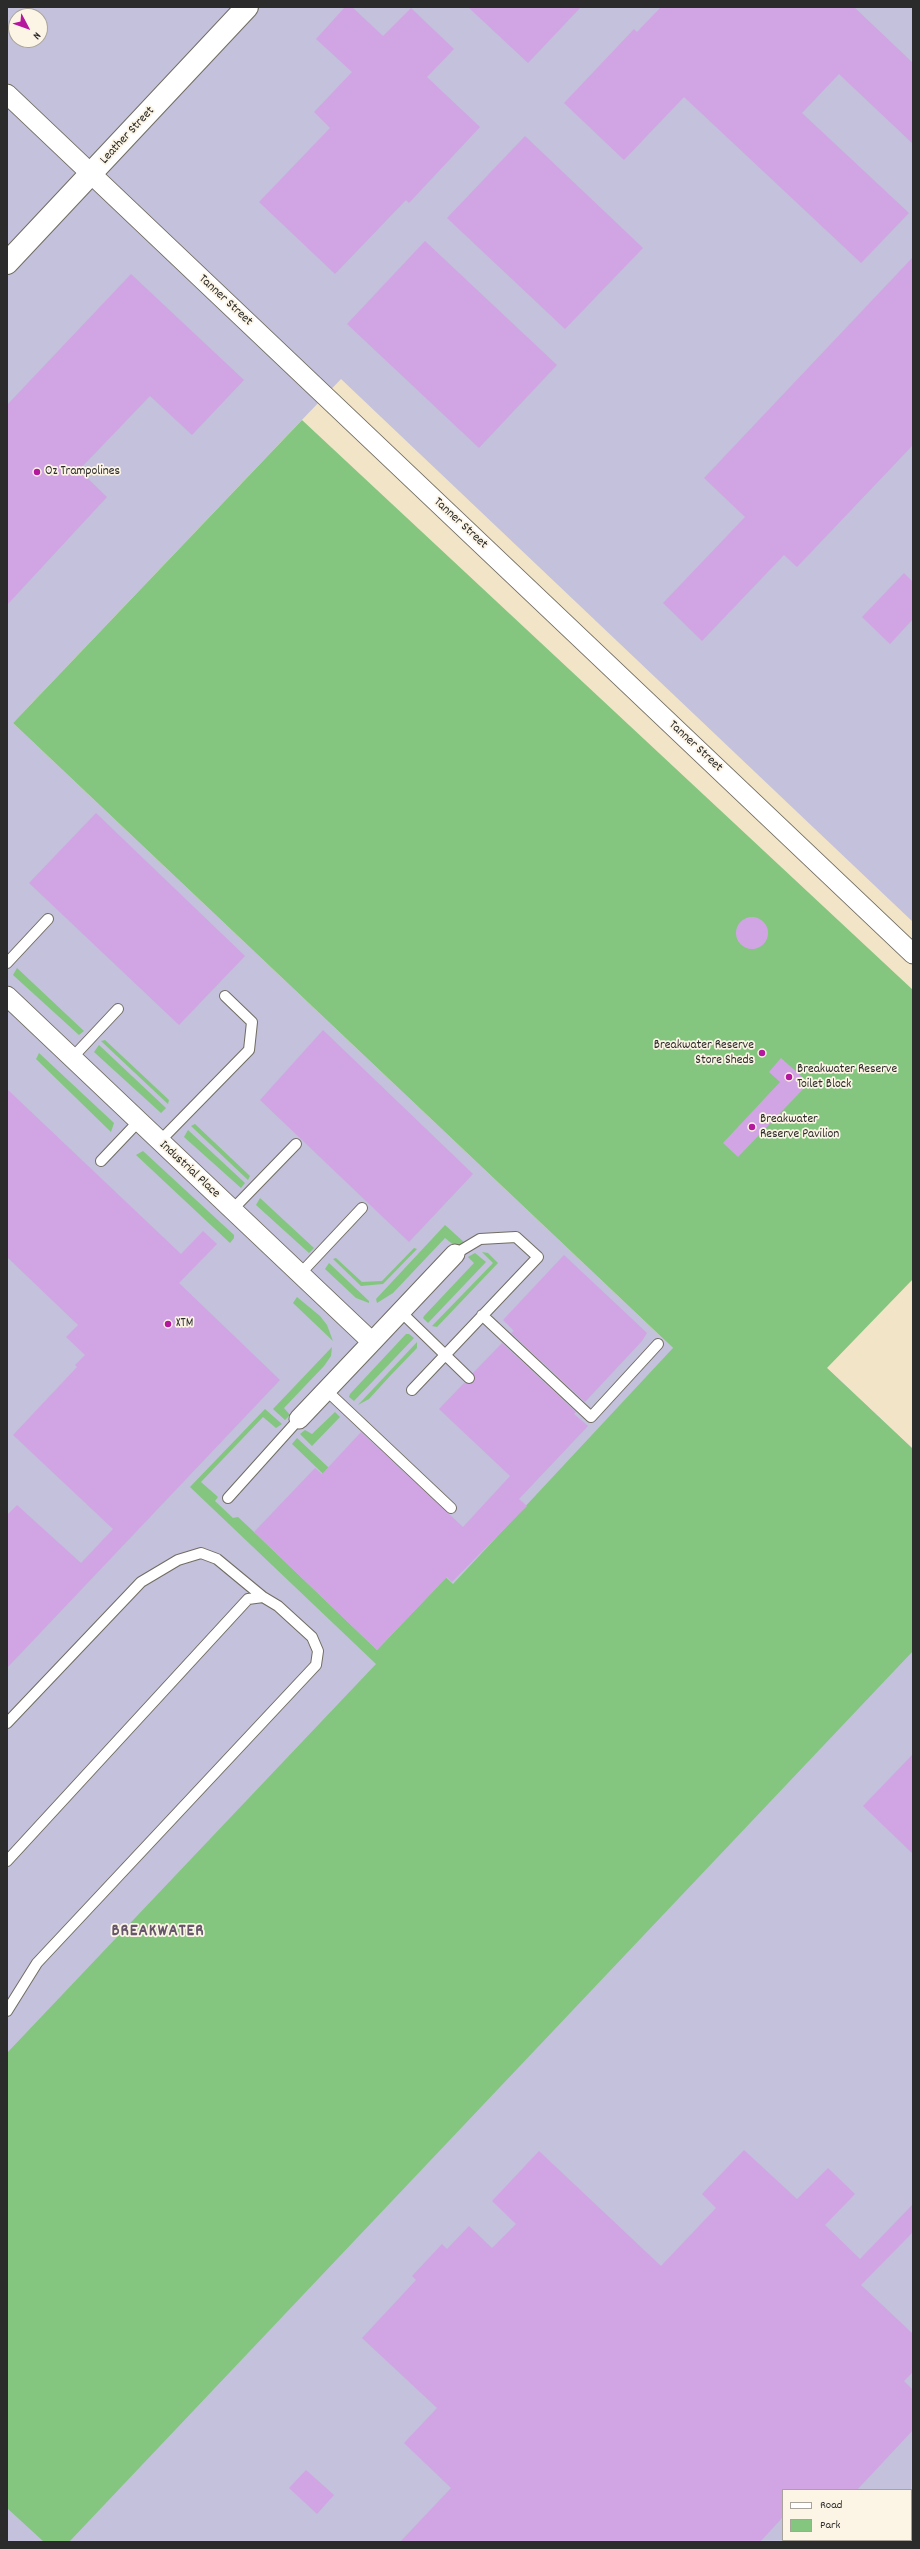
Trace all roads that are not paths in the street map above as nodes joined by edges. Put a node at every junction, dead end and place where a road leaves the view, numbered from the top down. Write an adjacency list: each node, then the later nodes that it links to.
1 (247, 7): 3 (street, Leather Street)
2 (7, 94): 3 (street, Tanner Street)
3 (92, 174): 4 (street, Leather Street); 6 (street, Tanner Street)
4 (7, 263)
5 (48, 919): 7 (lane)
6 (913, 954)
7 (7, 963)
8 (7, 996): 11 (street, Industrial Place)
9 (224, 996): 13 (lane)
10 (118, 1008): 11 (lane)
11 (72, 1058): 12 (street, Industrial Place)
12 (138, 1122): 13 (street, Industrial Place); 15 (lane)
13 (159, 1142): 17 (street, Industrial Place)
14 (296, 1144): 17 (lane)
15 (101, 1161)
16 (362, 1208): 19 (lane)
17 (232, 1210): 19 (street, Industrial Place)
18 (455, 1254): 20 (street); 21 (lane)
19 (300, 1274): 22 (street, Industrial Place)
20 (400, 1312): 22 (street); 24 (lane)
21 (482, 1315): 23 (lane); 24 (lane)
22 (372, 1342): 27 (street)
23 (658, 1344)
24 (444, 1354): 25 (lane); 26 (lane)
25 (469, 1378)
26 (412, 1390)
27 (327, 1391): 28 (street); 30 (lane)
28 (299, 1419): 29 (lane)
29 (228, 1498)
30 (451, 1508)
31 (263, 1597): 32 (lane); 33 (lane); 34 (lane)
32 (7, 1723)
33 (7, 1860)
34 (7, 2011)

